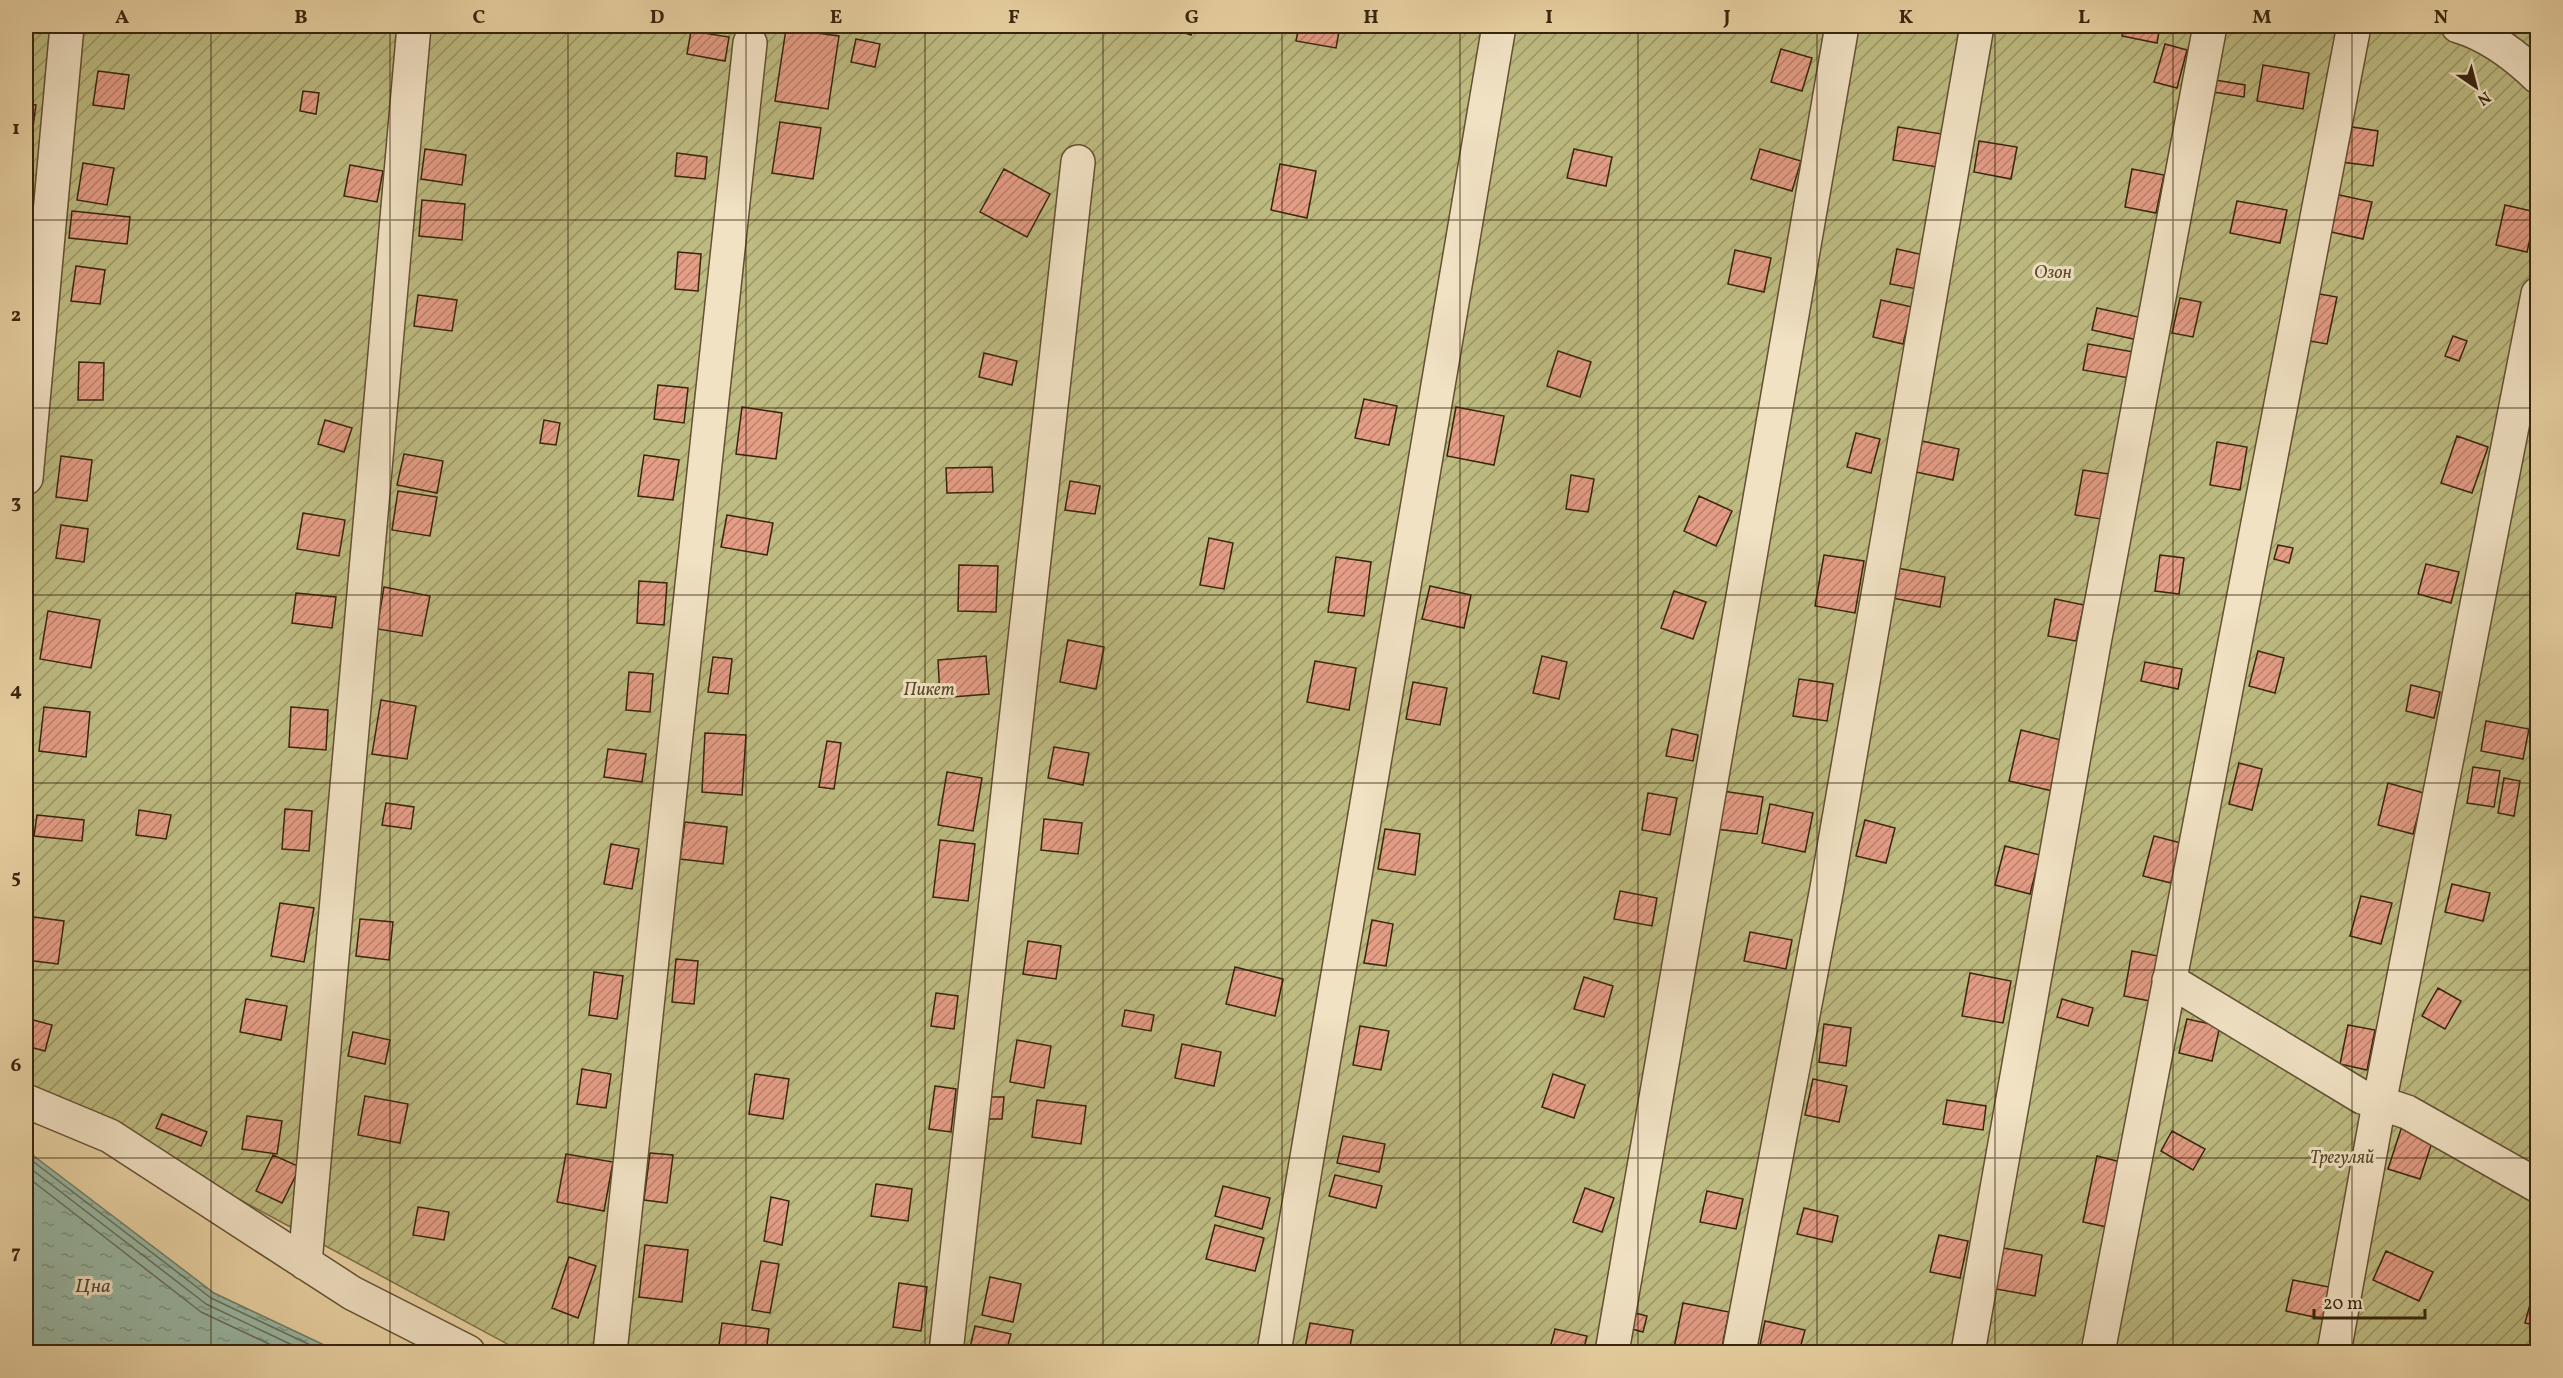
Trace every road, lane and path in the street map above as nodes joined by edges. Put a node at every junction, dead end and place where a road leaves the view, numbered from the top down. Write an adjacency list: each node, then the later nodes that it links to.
1 (67, 26): 13 (street)
2 (414, 26): 18 (street)
3 (1499, 26): 22 (street)
4 (1842, 26): 23 (street)
5 (1977, 26): 24 (street)
6 (2210, 26): 25 (street)
7 (2354, 26): 14 (street)
8 (2458, 26): 10 (street)
9 (750, 43): 20 (street)
10 (2538, 77)
11 (1078, 162): 21 (street)
12 (2538, 294): 16 (street)
13 (26, 478)
14 (2169, 980): 16 (street); 26 (street)
15 (26, 1101): 18 (street)
16 (2379, 1104): 17 (street); 27 (street)
17 (2538, 1186)
18 (305, 1263): 19 (street)
19 (468, 1353)
20 (610, 1353)
21 (946, 1353)
22 (1274, 1353)
23 (1612, 1353)
24 (1738, 1353)
25 (1968, 1353)
26 (2098, 1353)
27 (2334, 1353)

